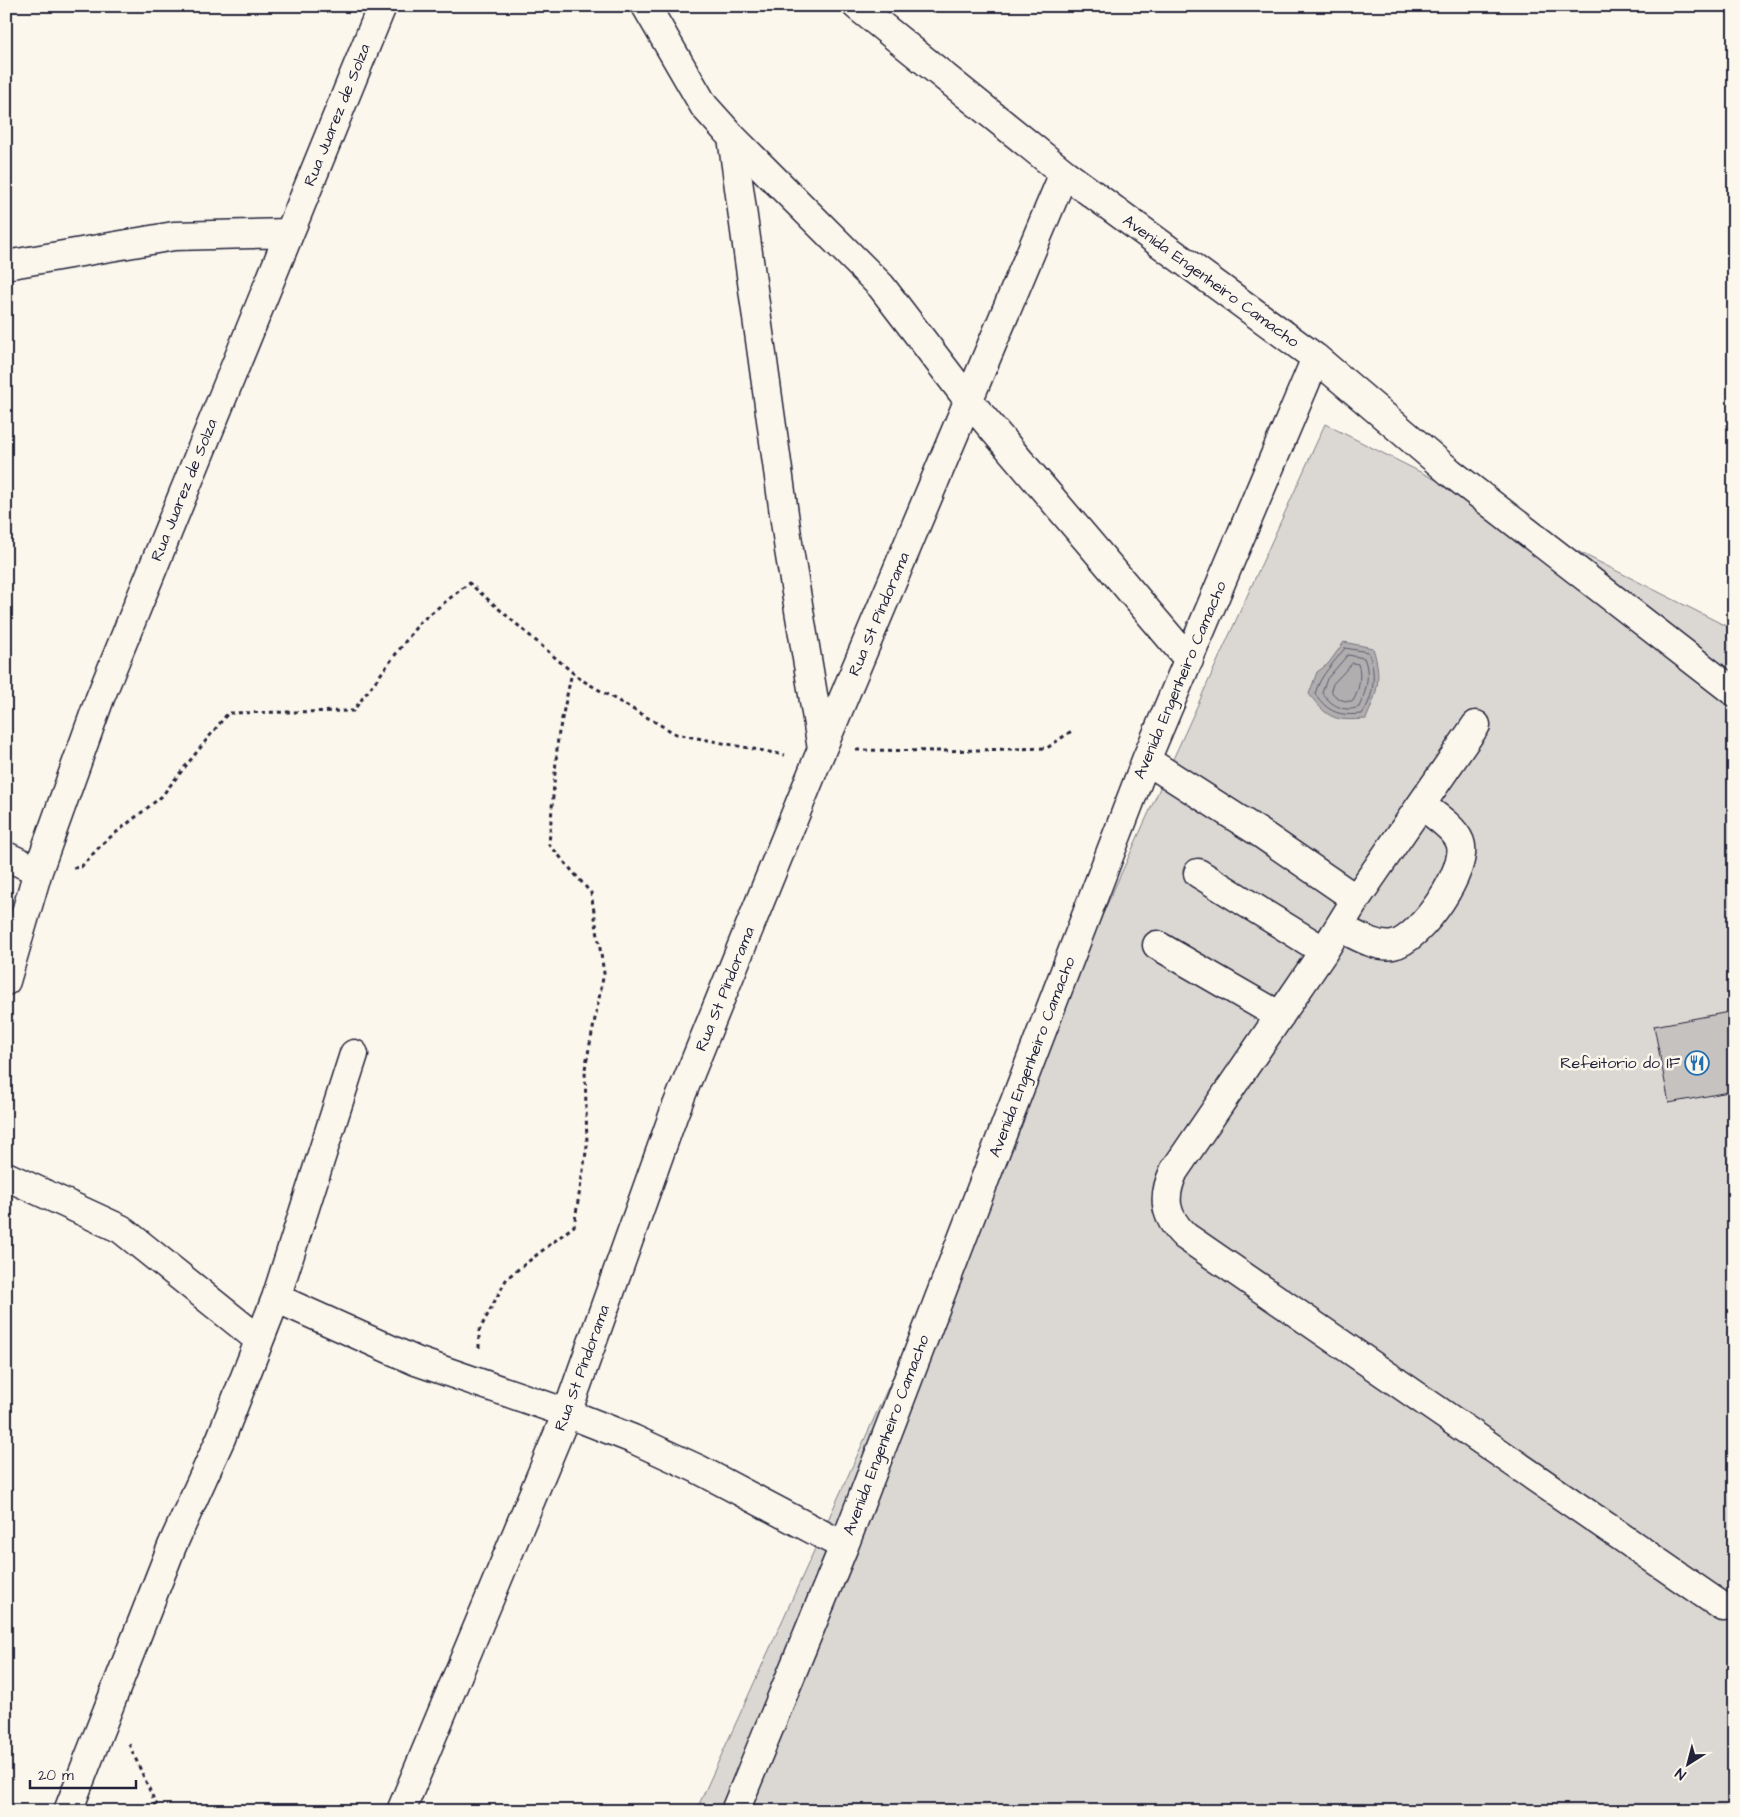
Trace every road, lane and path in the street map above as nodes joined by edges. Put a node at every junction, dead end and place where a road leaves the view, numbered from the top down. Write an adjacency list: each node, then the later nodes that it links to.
1 (382, 6): 6 (street, Rua Juarez de Solza)
2 (646, 6): 4 (street)
3 (857, 6): 5 (street, Avenida Engenheiro Camacho)
4 (732, 137): 9 (street); 15 (street)
5 (1064, 173): 8 (street, Avenida Engenheiro Camacho); 9 (street, Rua St Pindorama)
6 (289, 233): 7 (street); 19 (street, Rua Juarez de Solza)
7 (6, 265)
8 (1316, 358): 10 (street, Avenida Engenheiro Camacho); 12 (street)
9 (969, 401): 10 (street); 15 (street, Rua St Pindorama)
10 (1188, 660): 16 (street, Avenida Engenheiro Camacho)
11 (572, 672): 15 (path); 19 (path); 31 (path)
12 (1734, 692)
13 (1476, 725): 17 (street)
14 (1073, 730): 15 (path)
15 (820, 755): 32 (street, Rua St Pindorama)
16 (1146, 760): 21 (street); 33 (street, Avenida Engenheiro Camacho)
17 (1422, 805): 21 (street); 22 (street)
18 (6, 856): 19 (street)
19 (38, 871): 25 (street, Rua Juarez de Solza)
20 (1198, 872): 24 (street)
21 (1356, 899): 22 (street)
22 (1339, 927): 24 (street)
23 (1156, 945): 26 (street)
24 (1324, 951): 26 (street)
25 (6, 981)
26 (1280, 1016): 34 (street)
27 (354, 1054): 29 (street)
28 (6, 1176): 30 (street)
29 (276, 1298): 30 (street); 31 (street, Avenida Engenheiro Camacho)
30 (258, 1339): 35 (street)
31 (478, 1382): 32 (street, Avenida Engenheiro Camacho)
32 (567, 1413): 33 (street, Avenida Engenheiro Camacho); 38 (street, Rua St Pindorama)
33 (844, 1546): 39 (street, Avenida Engenheiro Camacho)
34 (1723, 1608)
35 (111, 1702): 36 (street); 37 (path)
36 (68, 1811)
37 (158, 1811)
38 (401, 1811)
39 (735, 1811)

